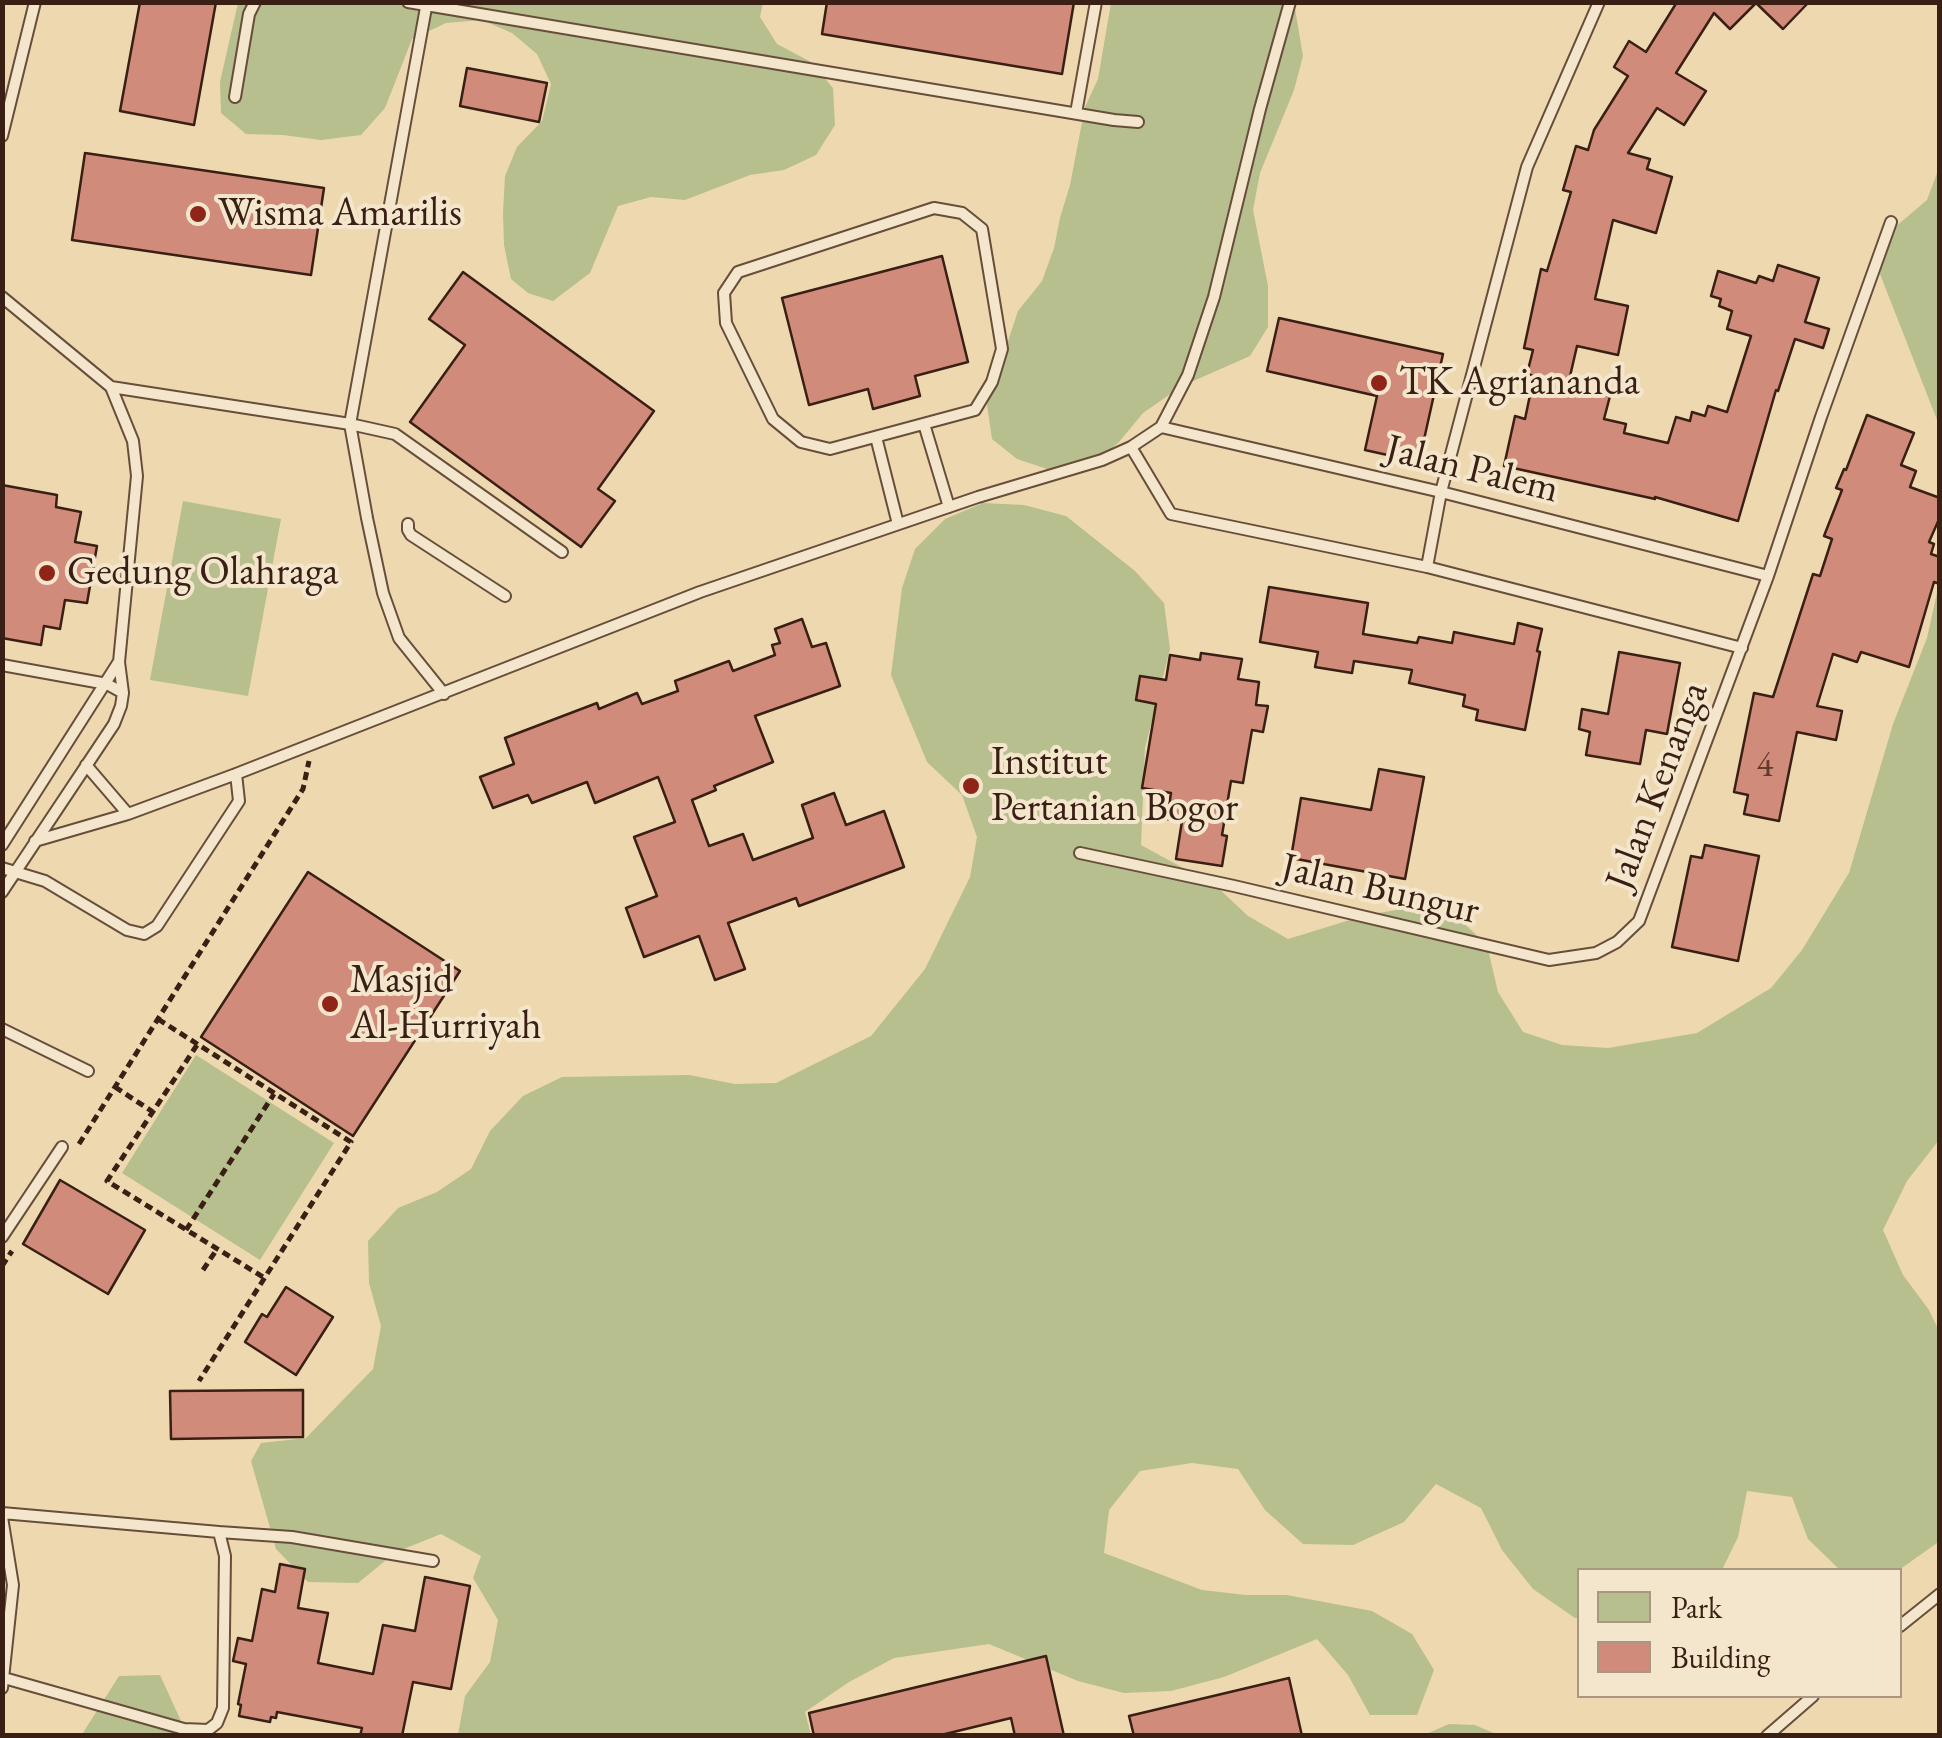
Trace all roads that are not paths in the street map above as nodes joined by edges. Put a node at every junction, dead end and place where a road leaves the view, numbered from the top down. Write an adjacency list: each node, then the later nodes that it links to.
1 (35, 2): 11 (lane)
2 (255, 2): 8 (lane)
3 (408, 2): 7 (lane)
4 (1096, 2): 9 (lane)
5 (1290, 2): 17 (lane)
6 (1600, 2): 20 (lane)
7 (426, 4): 9 (lane); 15 (lane)
8 (236, 96)
9 (1076, 113): 10 (lane)
10 (1138, 122)
11 (2, 136)
12 (1892, 222): 26 (lane, Jalan Kenanga)
13 (2, 297): 14 (lane)
14 (111, 387): 15 (lane); 29 (lane)
15 (350, 424): 24 (lane); 33 (lane)
16 (924, 424): 18 (lane); 18 (lane); 21 (lane)
17 (1161, 427): 19 (lane); 20 (lane, Jalan Palem)
18 (876, 437): 23 (lane)
19 (1131, 447): 21 (lane); 25 (lane)
20 (1441, 492): 25 (lane); 26 (lane, Jalan Palem)
21 (949, 507): 23 (lane)
22 (408, 524): 27 (lane)
23 (898, 524): 33 (lane)
24 (562, 552)
25 (1427, 567): 28 (lane)
26 (1768, 576): 28 (lane, Jalan Kenanga)
27 (505, 596)
28 (1742, 648): 43 (lane, Jalan Kenanga)
29 (118, 662): 31 (lane); 32 (lane)
30 (2, 665): 31 (lane)
31 (107, 684): 32 (lane); 38 (lane)
32 (123, 693): 34 (lane)
33 (444, 694): 35 (lane)
34 (86, 765): 36 (lane); 37 (lane)
35 (236, 774): 36 (lane); 41 (lane)
36 (128, 814): 37 (lane)
37 (36, 841): 41 (lane)
38 (2, 844)
39 (1080, 853): 43 (lane, Jalan Bungur)
40 (2, 868): 41 (lane)
41 (16, 872): 42 (lane)
42 (2, 892)
43 (1549, 960)
44 (2, 1029): 45 (lane)
45 (88, 1071)
46 (62, 1147): 47 (lane)
47 (2, 1237)
48 (2, 1515): 49 (lane); 53 (lane)
49 (219, 1532): 50 (lane); 53 (lane)
50 (433, 1562)
51 (1940, 1594): 52 (lane)
52 (1902, 1624)
53 (4, 1678): 54 (lane)
54 (2, 1688)
55 (1811, 1698): 56 (lane)
56 (1767, 1736)

